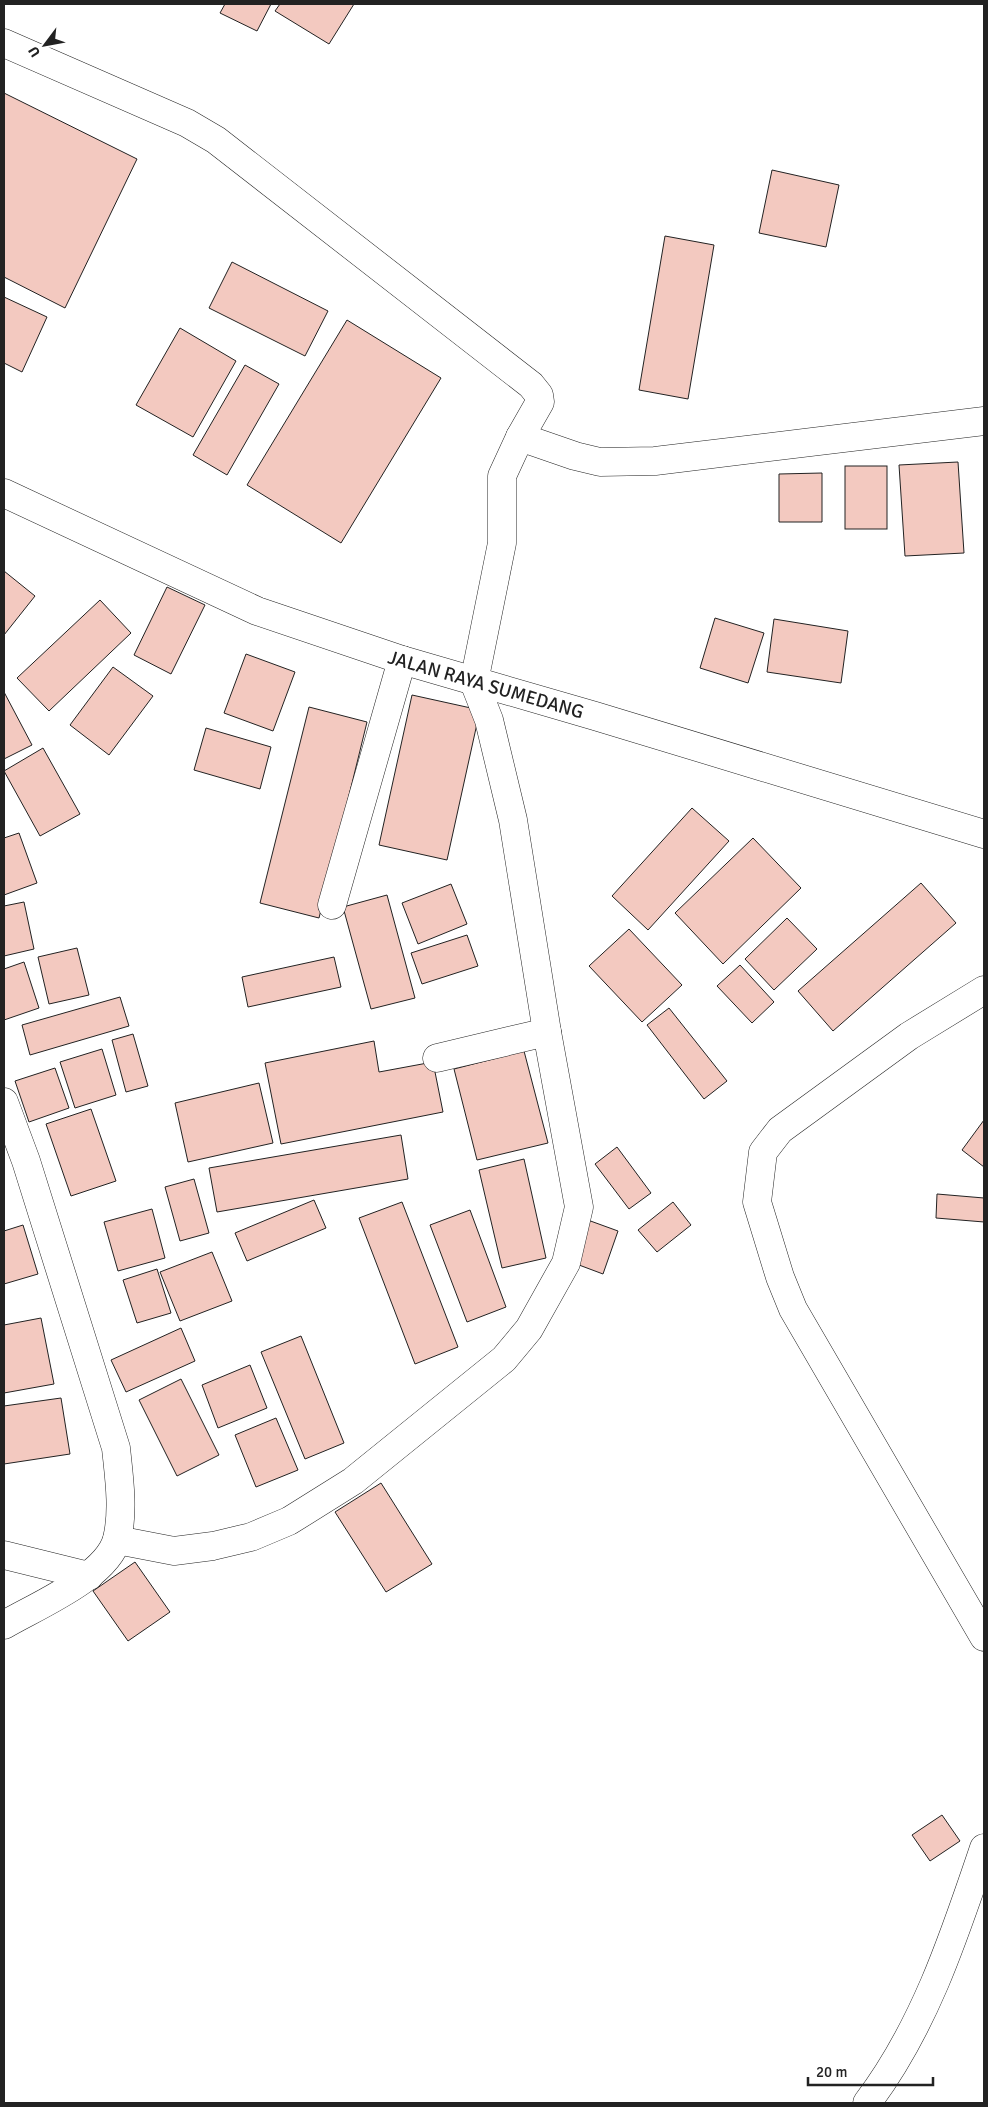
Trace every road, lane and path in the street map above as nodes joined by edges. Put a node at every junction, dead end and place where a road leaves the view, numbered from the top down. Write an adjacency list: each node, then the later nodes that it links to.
1 (4, 43): 3 (main road)
2 (984, 421): 3 (main road)
3 (520, 436): 6 (main road)
4 (4, 493): 5 (main road, JALAN RAYA SUMEDANG)
5 (402, 660): 6 (main road, JALAN RAYA SUMEDANG); 8 (main road)
6 (474, 682): 7 (main road, JALAN RAYA SUMEDANG); 10 (main road)
7 (984, 834)
8 (332, 905)
9 (984, 990): 17 (main road)
10 (547, 1032): 11 (main road); 13 (main road)
11 (437, 1058)
12 (4, 1102): 13 (main road)
13 (117, 1540): 15 (main road)
14 (4, 1556): 15 (main road)
15 (89, 1576): 16 (main road)
16 (4, 1625)
17 (984, 1637)
18 (984, 1848): 19 (main road)
19 (866, 2103)

